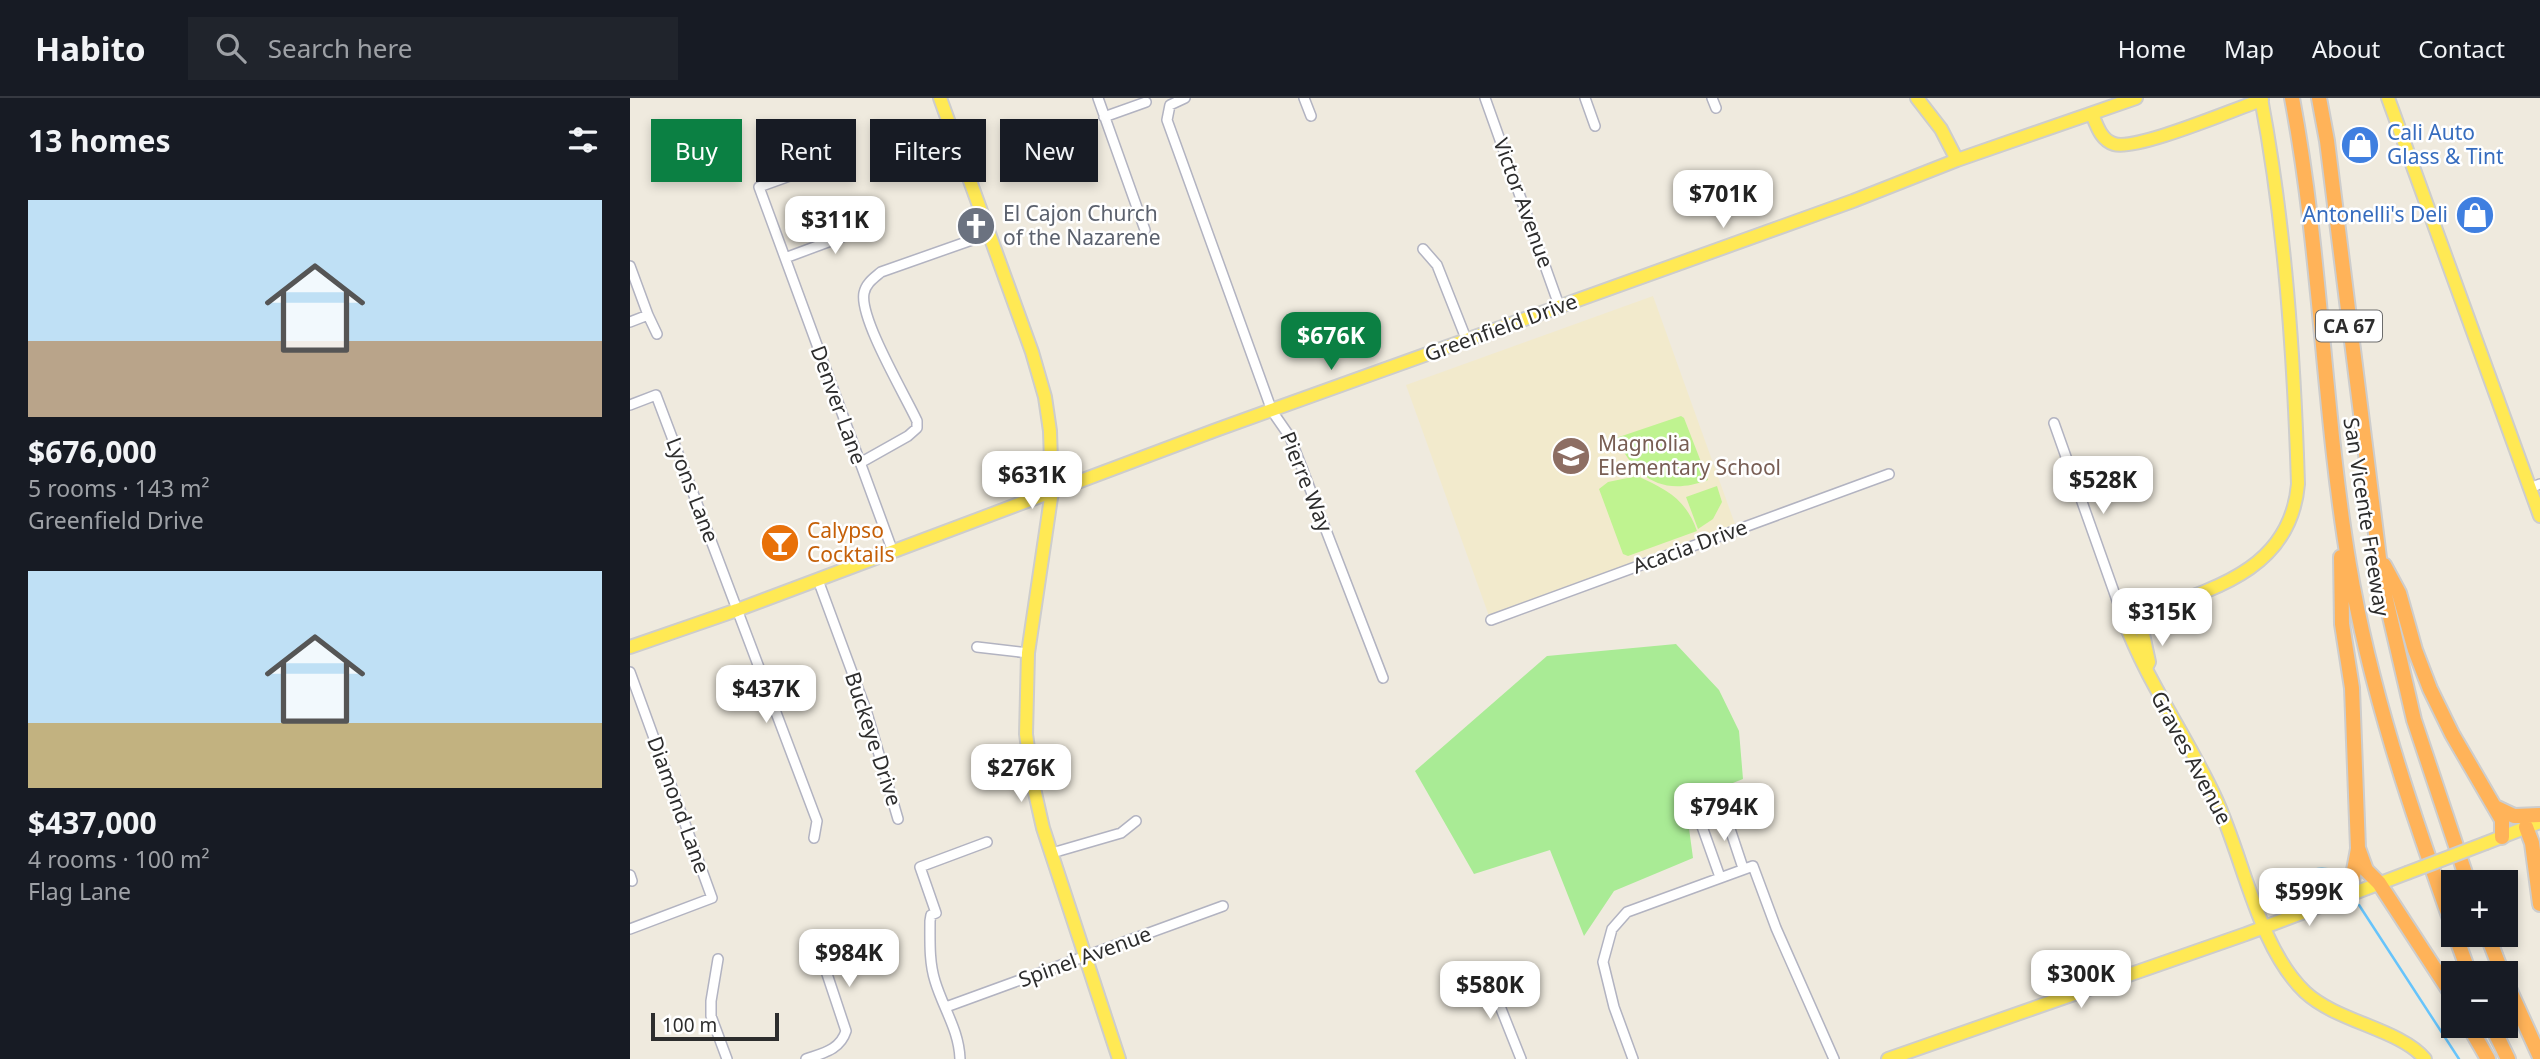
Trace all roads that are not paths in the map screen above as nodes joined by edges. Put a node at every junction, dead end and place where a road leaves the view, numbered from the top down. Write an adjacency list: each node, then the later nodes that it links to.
1 (940, 98): 24 (main road)
2 (1098, 98): 18 (street)
3 (1185, 98): 34 (street, Pierre Way)
4 (1304, 98): 17 (street)
5 (1485, 98): 28 (street, Victor Avenue)
6 (1585, 98): 19 (street)
7 (1712, 98): 15 (street)
8 (1917, 98): 20 (main road)
9 (2136, 98): 16 (main road, Greenfield Drive)
10 (2292, 98): 40 (highway, San Vicente Freeway / CA 67)
11 (2319, 98): 43 (highway, San Vicente Freeway / CA 67)
12 (2388, 98): 38 (main road)
13 (2262, 99): 16 (main road); 46 (main road)
14 (1146, 102): 18 (street)
15 (1716, 108)
16 (2092, 114): 20 (main road, Greenfield Drive)
17 (1311, 116)
18 (1104, 117): 23 (street)
19 (1595, 126)
20 (1957, 160): 28 (main road, Greenfield Drive)
21 (773, 182): 26 (street, Denver Lane)
22 (874, 225): 26 (street)
23 (1145, 230)
24 (989, 234): 36 (street); 39 (main road)
25 (1423, 250): 32 (street)
26 (785, 258): 36 (street, Denver Lane)
27 (630, 265): 29 (street)
28 (1560, 308): 32 (main road, Greenfield Drive)
29 (648, 315): 30 (street); 31 (street)
30 (630, 322)
31 (657, 334)
32 (1467, 341): 34 (main road, Greenfield Drive)
33 (630, 405): 45 (street, Lyons Lane)
34 (1272, 411): 39 (main road, Greenfield Drive); 54 (street, Pierre Way)
35 (2054, 423): 48 (street)
36 (860, 464): 42 (street, Denver Lane)
37 (1889, 474): 47 (street, Acacia Drive)
38 (2535, 486): 41 (main road)
39 (1052, 491): 42 (main road, Greenfield Drive); 51 (main road)
40 (2341, 507): 66 (highway); 73 (highway, San Vicente Freeway / CA 67)
41 (2540, 516)
42 (893, 552): 44 (main road, Greenfield Drive)
43 (2378, 553): 56 (highway); 70 (highway, San Vicente Freeway / CA 67)
44 (818, 580): 45 (main road, Greenfield Drive); 59 (street, Buckeye Drive)
45 (737, 610): 49 (main road, Greenfield Drive); 63 (street)
46 (2150, 611): 48 (main road); 52 (main road)
47 (1491, 620)
48 (2124, 620): 52 (main road, Graves Avenue)
49 (630, 647)
50 (977, 647): 51 (street)
51 (1028, 653): 67 (main road)
52 (2145, 670): 77 (main road, Graves Avenue)
53 (630, 672): 78 (street, Diamond Lane)
54 (1383, 678)
55 (1720, 799): 68 (street)
56 (2494, 806): 57 (highway); 62 (highway)
57 (2540, 815)
58 (1699, 818): 71 (street)
59 (898, 819)
60 (1136, 821): 67 (street)
61 (2533, 824): 62 (main road); 69 (highway)
62 (2502, 836): 72 (main road, bridge)
63 (814, 838)
64 (2540, 839): 69 (highway)
65 (987, 842): 84 (street)
66 (2358, 848): 72 (highway); 74 (highway)
67 (1052, 853): 80 (main road)
68 (1743, 868): 71 (street); 95 (street)
69 (2536, 868): 75 (highway)
70 (2464, 870)
71 (1720, 877): 94 (street)
72 (2379, 883): 74 (main road); 83 (highway)
73 (2441, 895)
74 (2342, 898): 77 (main road)
75 (2540, 904)
76 (1223, 906): 80 (street, Spinel Avenue)
77 (2264, 927): 96 (main road); 97 (main road, Graves Avenue)
78 (630, 929)
79 (812, 948): 90 (street)
80 (1084, 957): 84 (street, Spinel Avenue); 92 (main road)
81 (718, 960): 89 (street)
82 (1486, 971): 93 (street)
83 (2441, 978)
84 (946, 1007): 91 (street)
85 (2518, 1008): 88 (highway)
86 (2476, 1038): 98 (highway)
87 (2498, 1038): 99 (highway)
88 (2540, 1057)
89 (727, 1059)
90 (806, 1059)
91 (960, 1059)
92 (1119, 1059)
93 (1521, 1059)
94 (1633, 1059)
95 (1834, 1059)
96 (1888, 1059)
97 (2425, 1059)
98 (2488, 1059)
99 (2508, 1059)

